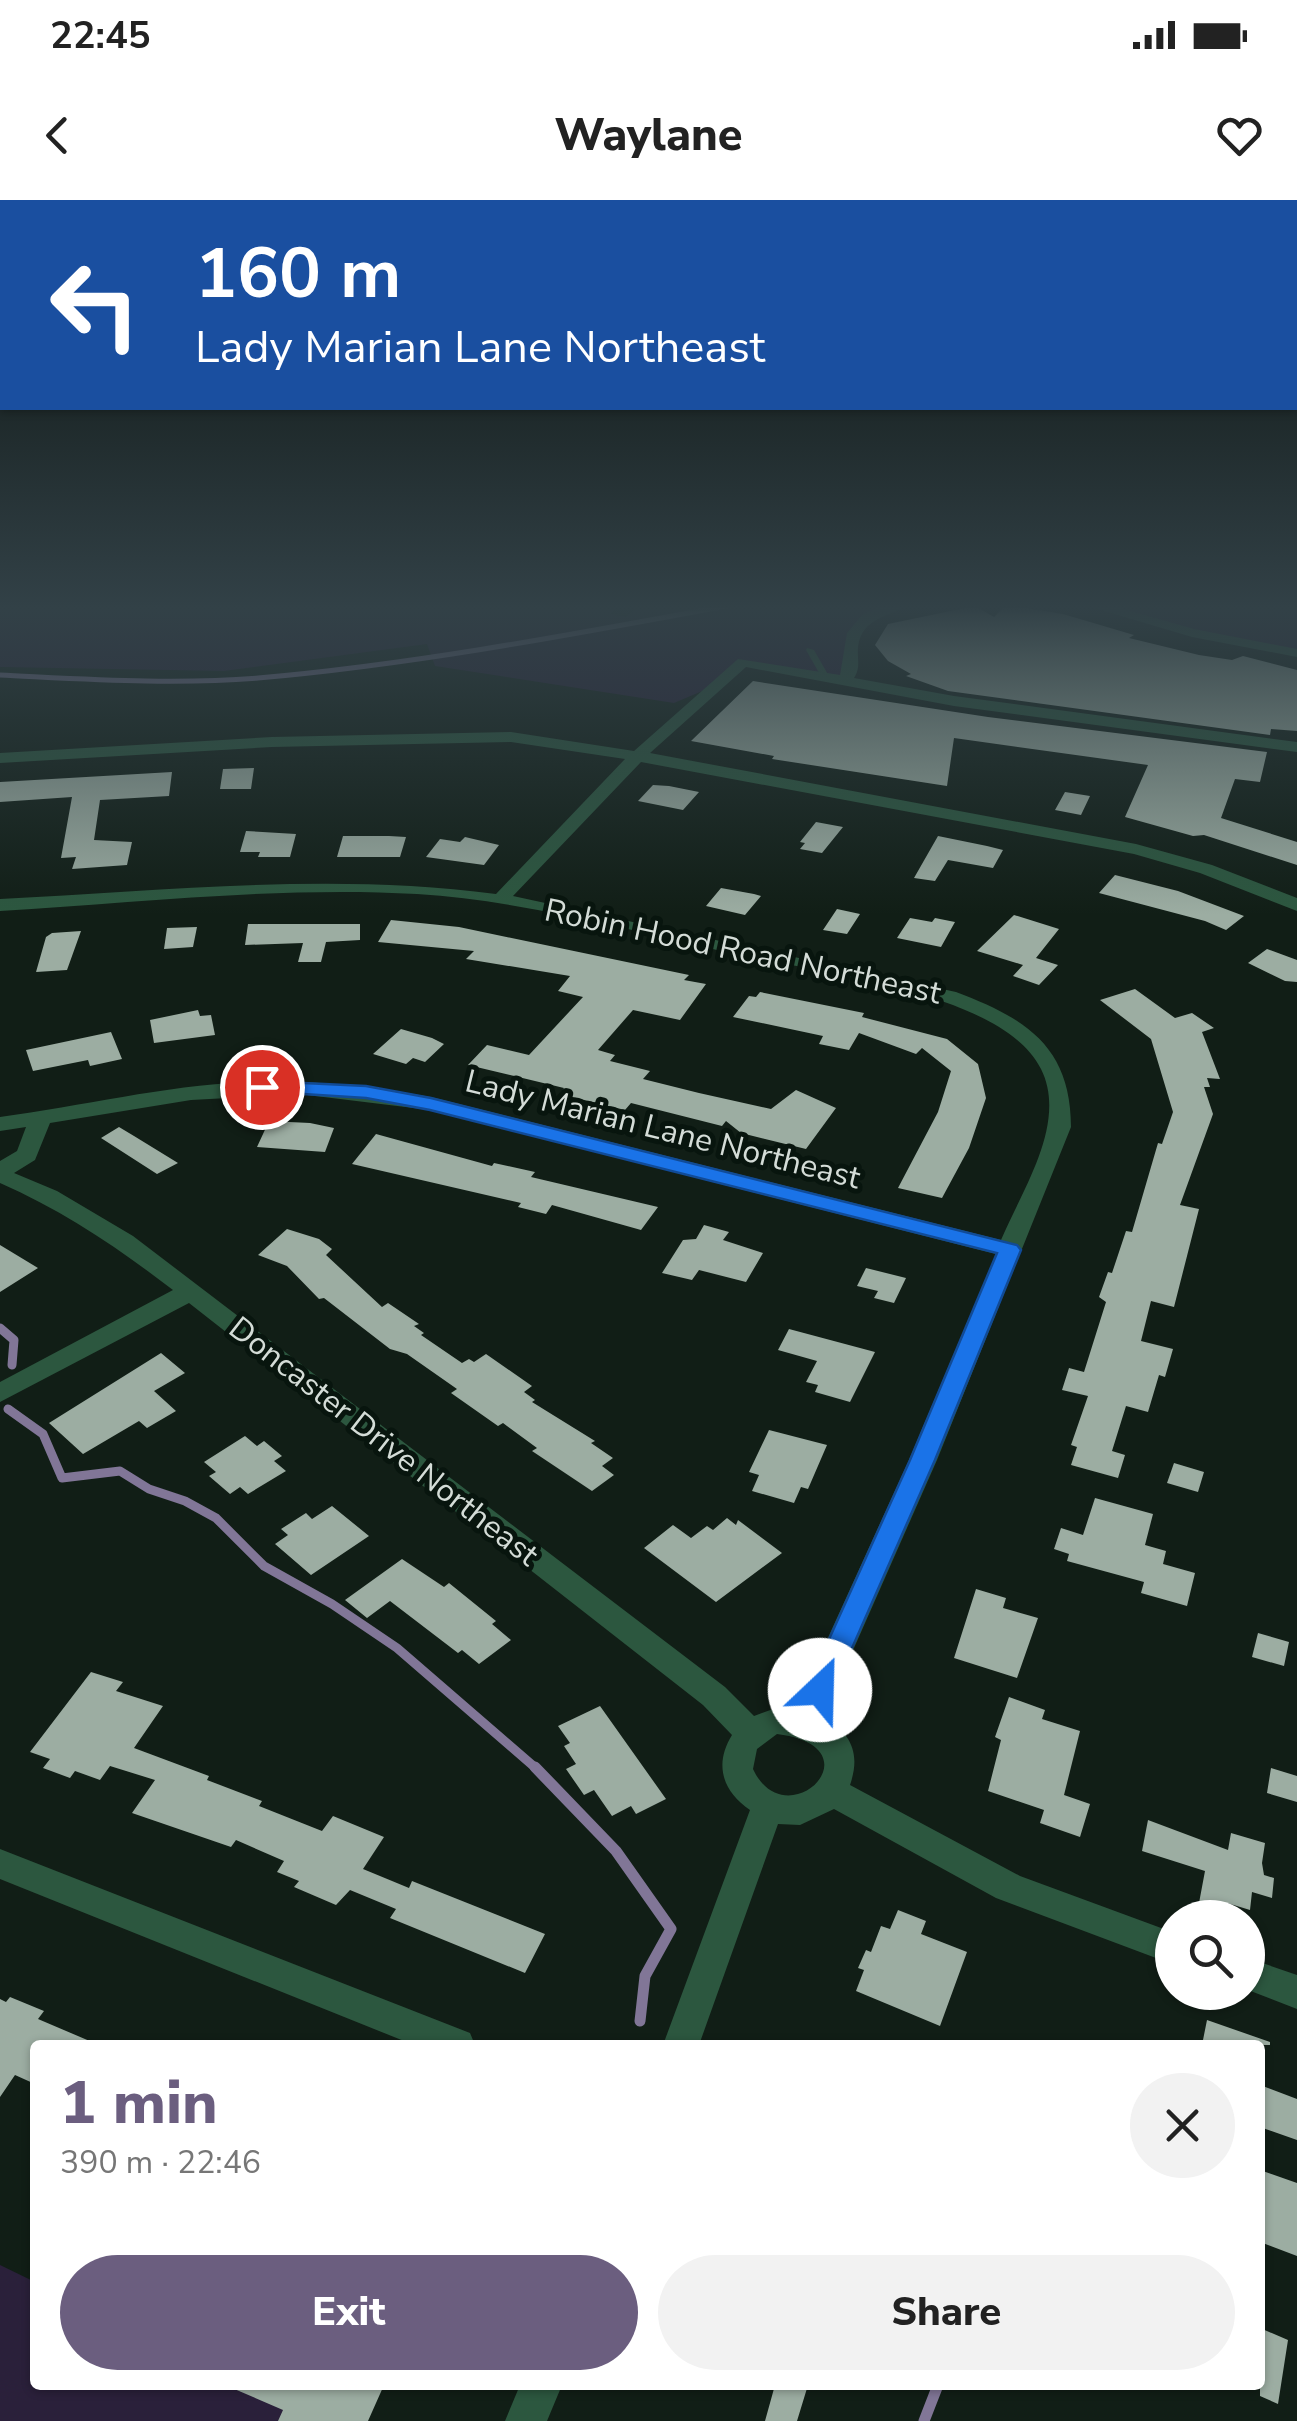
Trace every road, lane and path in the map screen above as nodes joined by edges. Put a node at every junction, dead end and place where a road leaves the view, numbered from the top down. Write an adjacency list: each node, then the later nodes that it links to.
1 (692, 708): 5 (street)
2 (1023, 708): 3 (street)
3 (1297, 747)
4 (0, 756): 5 (street)
5 (638, 756): 6 (street); 8 (street)
6 (502, 898): 7 (street, Robin Hood Road Northeast); 12 (street, Robin Hood Road Northeast)
7 (0, 905)
8 (1297, 906)
9 (40, 1119): 10 (street, Lady Marian Lane Northeast); 11 (street); 12 (street, Lady Marian Lane Northeast)
10 (0, 1124)
11 (0, 1173): 13 (street, Doncaster Drive Northeast)
12 (1010, 1250): 15 (street, Robin Hood Road Northeast)
13 (190, 1291): 14 (street); 16 (street, Doncaster Drive Northeast)
14 (0, 1392)
15 (805, 1723): 16 (street); 17 (street)
16 (750, 1733): 18 (street)
17 (833, 1792): 18 (street); 20 (street)
18 (768, 1805): 24 (street)
19 (0, 1864): 23 (street)
20 (1155, 1942)
21 (1265, 1980): 22 (street)
22 (1297, 1992)
23 (444, 2040)
24 (683, 2040)
25 (539, 2390): 26 (street)
26 (526, 2421)

